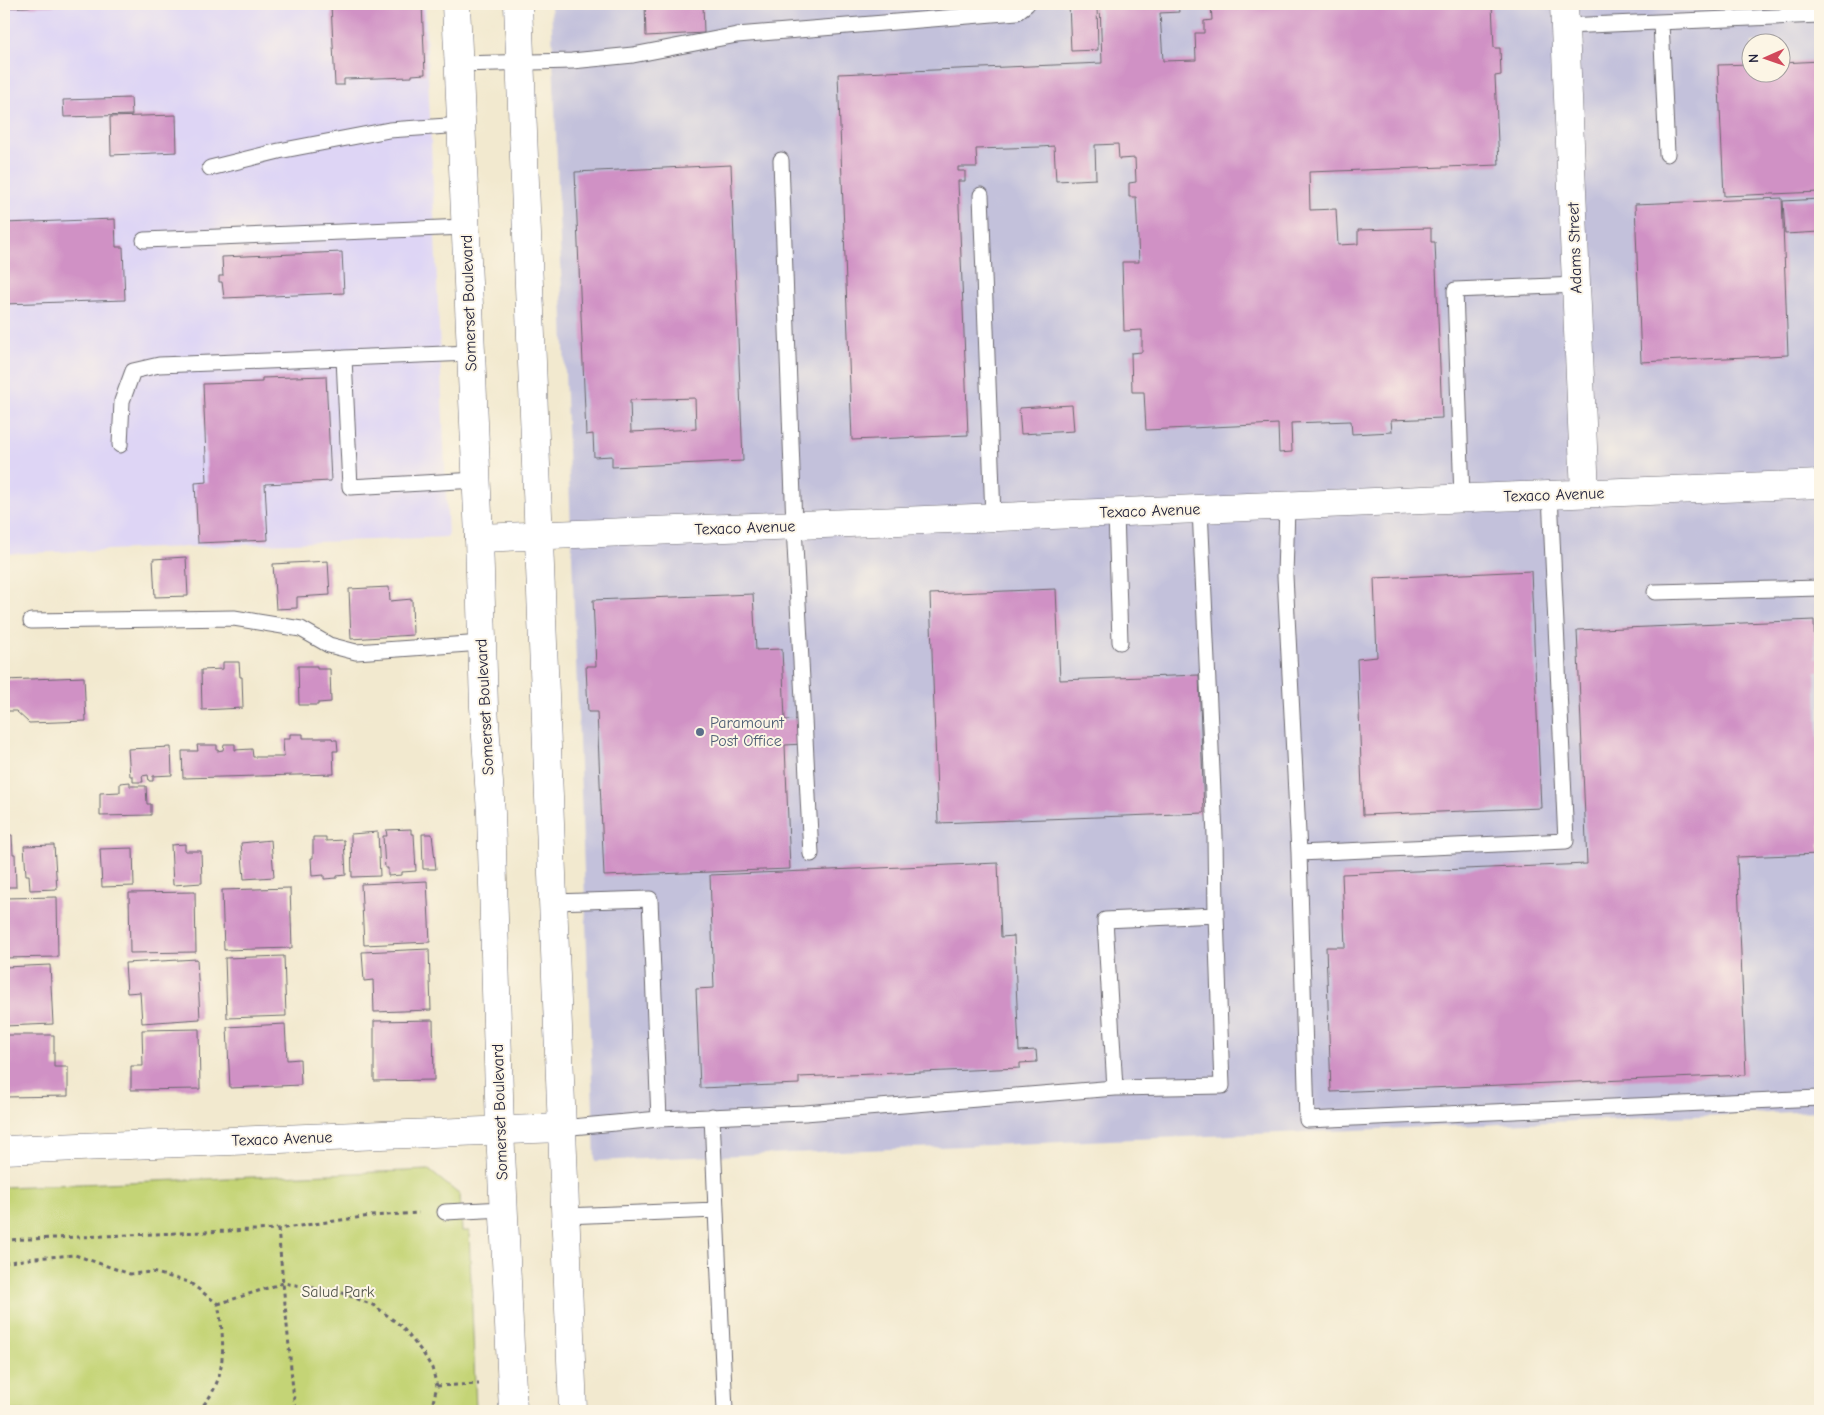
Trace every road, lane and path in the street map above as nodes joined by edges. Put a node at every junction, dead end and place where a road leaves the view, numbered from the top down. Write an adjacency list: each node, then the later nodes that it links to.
1 (456, 4): 8 (main road, Somerset Boulevard)
2 (518, 4): 7 (main road)
3 (1027, 4): 7 (lane)
4 (1565, 15): 6 (lane); 16 (main road, Adams Street)
5 (1820, 15): 6 (lane)
6 (1661, 22): 10 (lane)
7 (521, 62): 8 (lane); 30 (main road)
8 (459, 64): 9 (main road, Somerset Boulevard)
9 (462, 124): 12 (lane); 14 (main road, Somerset Boulevard)
10 (1667, 154)
11 (781, 160): 29 (lane)
12 (210, 168)
13 (981, 195): 28 (lane)
14 (466, 227): 15 (lane); 17 (main road, Somerset Boulevard)
15 (144, 240)
16 (1576, 285): 22 (main road, Adams Street); 24 (lane)
17 (471, 353): 18 (lane); 20 (main road, Somerset Boulevard)
18 (344, 358): 19 (lane); 20 (lane)
19 (120, 444)
20 (477, 480): 31 (main road, Somerset Boulevard)
21 (1820, 484): 22 (main road, Texaco Avenue)
22 (1585, 493): 23 (main road, Texaco Avenue)
23 (1550, 495): 24 (main road, Texaco Avenue); 37 (lane)
24 (1462, 498): 25 (main road, Texaco Avenue)
25 (1286, 506): 26 (main road, Texaco Avenue); 37 (lane)
26 (1200, 509): 27 (main road, Texaco Avenue); 40 (lane)
27 (1116, 512): 28 (main road, Texaco Avenue); 35 (lane)
28 (993, 517): 29 (main road, Texaco Avenue)
29 (794, 526): 30 (main road, Texaco Avenue); 38 (lane)
30 (540, 536): 31 (main road, Texaco Avenue); 39 (main road)
31 (479, 538): 36 (main road, Somerset Boulevard)
32 (1820, 588): 33 (lane)
33 (1655, 592)
34 (31, 622): 36 (lane)
35 (1120, 642)
36 (482, 643): 46 (main road, Somerset Boulevard)
37 (1299, 853): 42 (lane)
38 (811, 854)
39 (553, 902): 44 (lane); 45 (main road)
40 (1216, 915): 41 (lane); 41 (lane)
41 (1115, 1088): 43 (lane)
42 (1820, 1098)
43 (712, 1116): 44 (lane); 49 (lane)
44 (658, 1119): 45 (lane)
45 (561, 1128): 46 (main road, Texaco Avenue); 51 (main road)
46 (500, 1130): 47 (main road, Texaco Avenue); 48 (main road, Somerset Boulevard)
47 (4, 1150)
48 (504, 1209): 50 (lane); 62 (main road, Somerset Boulevard)
49 (716, 1210): 51 (lane); 64 (lane)
50 (445, 1212): 52 (path)
51 (565, 1216): 63 (main road)
52 (278, 1229): 53 (path); 55 (path)
53 (4, 1240)
54 (4, 1263): 56 (path)
55 (283, 1283): 56 (path); 58 (path); 60 (path)
56 (218, 1304): 59 (path)
57 (452, 1385): 58 (path)
58 (437, 1386): 61 (path)
59 (197, 1411)
60 (295, 1411)
61 (426, 1411)
62 (513, 1411)
63 (573, 1411)
64 (725, 1411)

